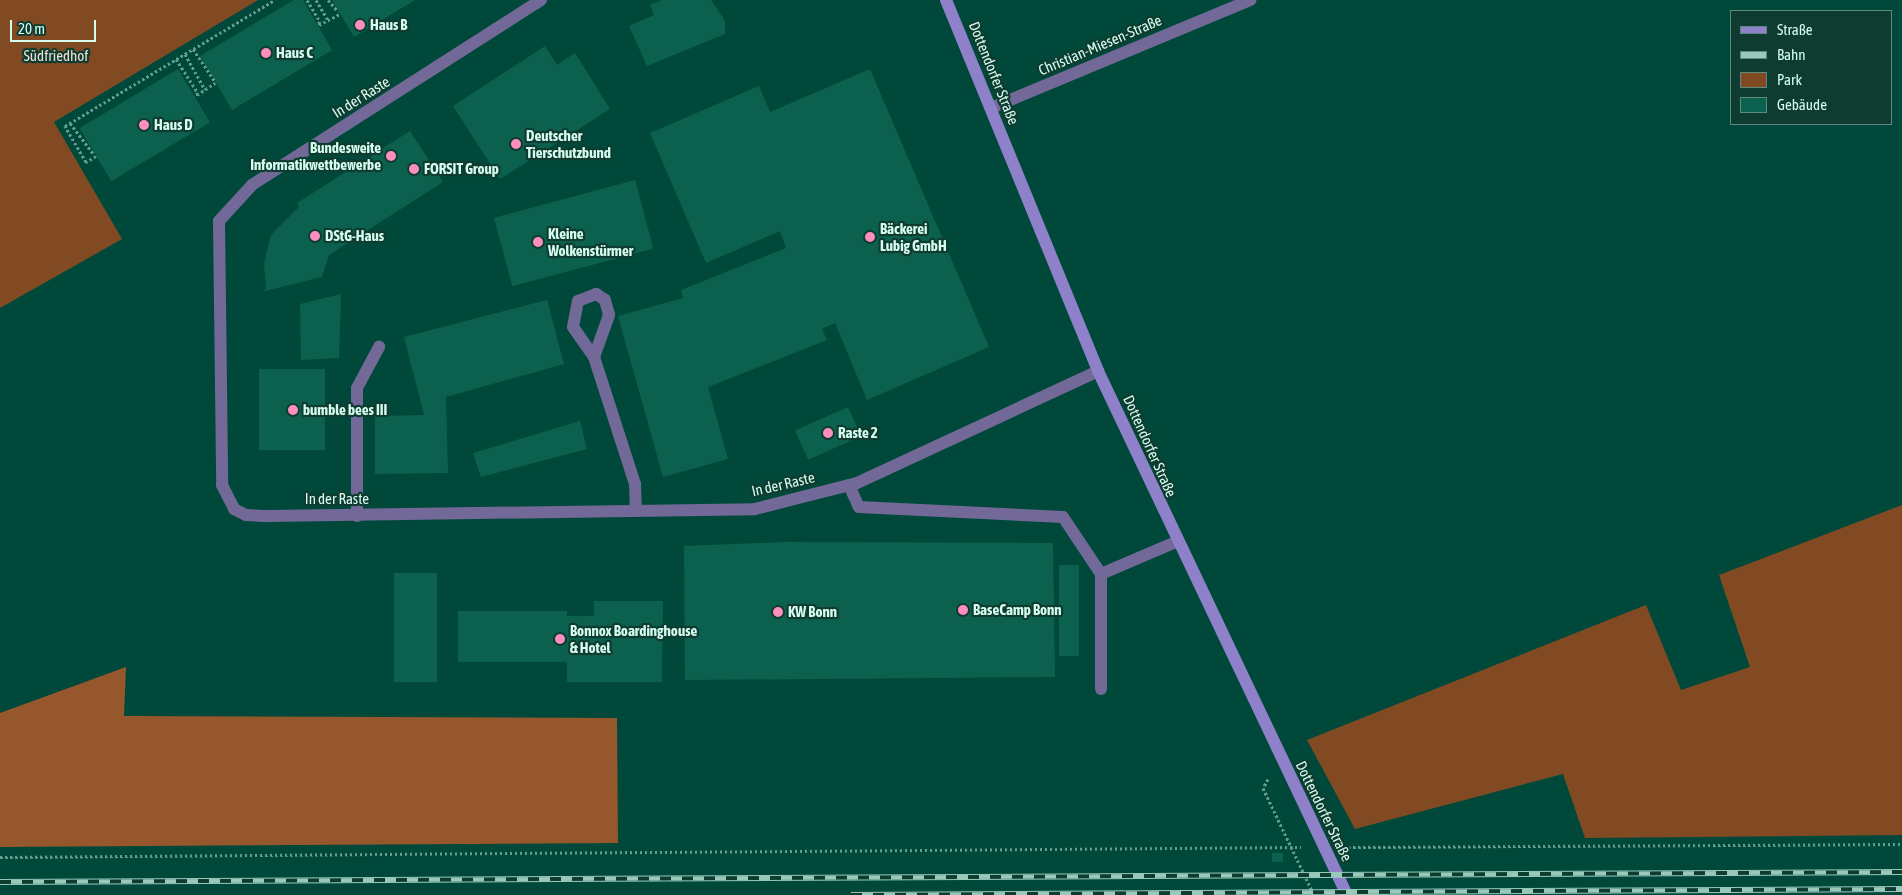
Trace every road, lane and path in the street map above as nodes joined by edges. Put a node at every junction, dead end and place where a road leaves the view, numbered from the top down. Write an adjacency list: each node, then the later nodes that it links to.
1 (275, 0): 9 (path)
2 (307, 0): 8 (path)
3 (316, 0): 8 (path)
4 (328, 0): 8 (path)
5 (541, 0): 20 (street, In der Raste)
6 (946, 0): 13 (main road, Dottendorfer Straße)
7 (1250, 0): 13 (street, Christian-Miesen-Straße)
8 (328, 20)
9 (193, 49): 10 (path); 12 (path)
10 (184, 54): 11 (path); 12 (path)
11 (176, 59): 12 (path); 14 (path)
12 (204, 90)
13 (991, 108): 17 (main road, Dottendorfer Straße)
14 (70, 123): 14 (path)
15 (379, 347): 20 (street)
16 (594, 357): 19 (street)
17 (1098, 370): 18 (street, In der Raste); 21 (main road, Dottendorfer Straße)
18 (849, 485): 19 (street, In der Raste); 22 (street)
19 (636, 511): 20 (street, In der Raste)
20 (357, 516)
21 (1176, 542): 22 (street); 24 (main road, Dottendorfer Straße)
22 (1101, 574): 23 (street)
23 (1101, 689)
24 (1280, 756): 26 (path); 27 (main road, Dottendorfer Straße)
25 (1902, 844): 27 (path)
26 (1290, 847): 27 (path); 28 (path); 29 (path)
27 (1323, 847): 30 (main road, Dottendorfer Straße)
28 (0, 857)
29 (1314, 895)
30 (1347, 895)

